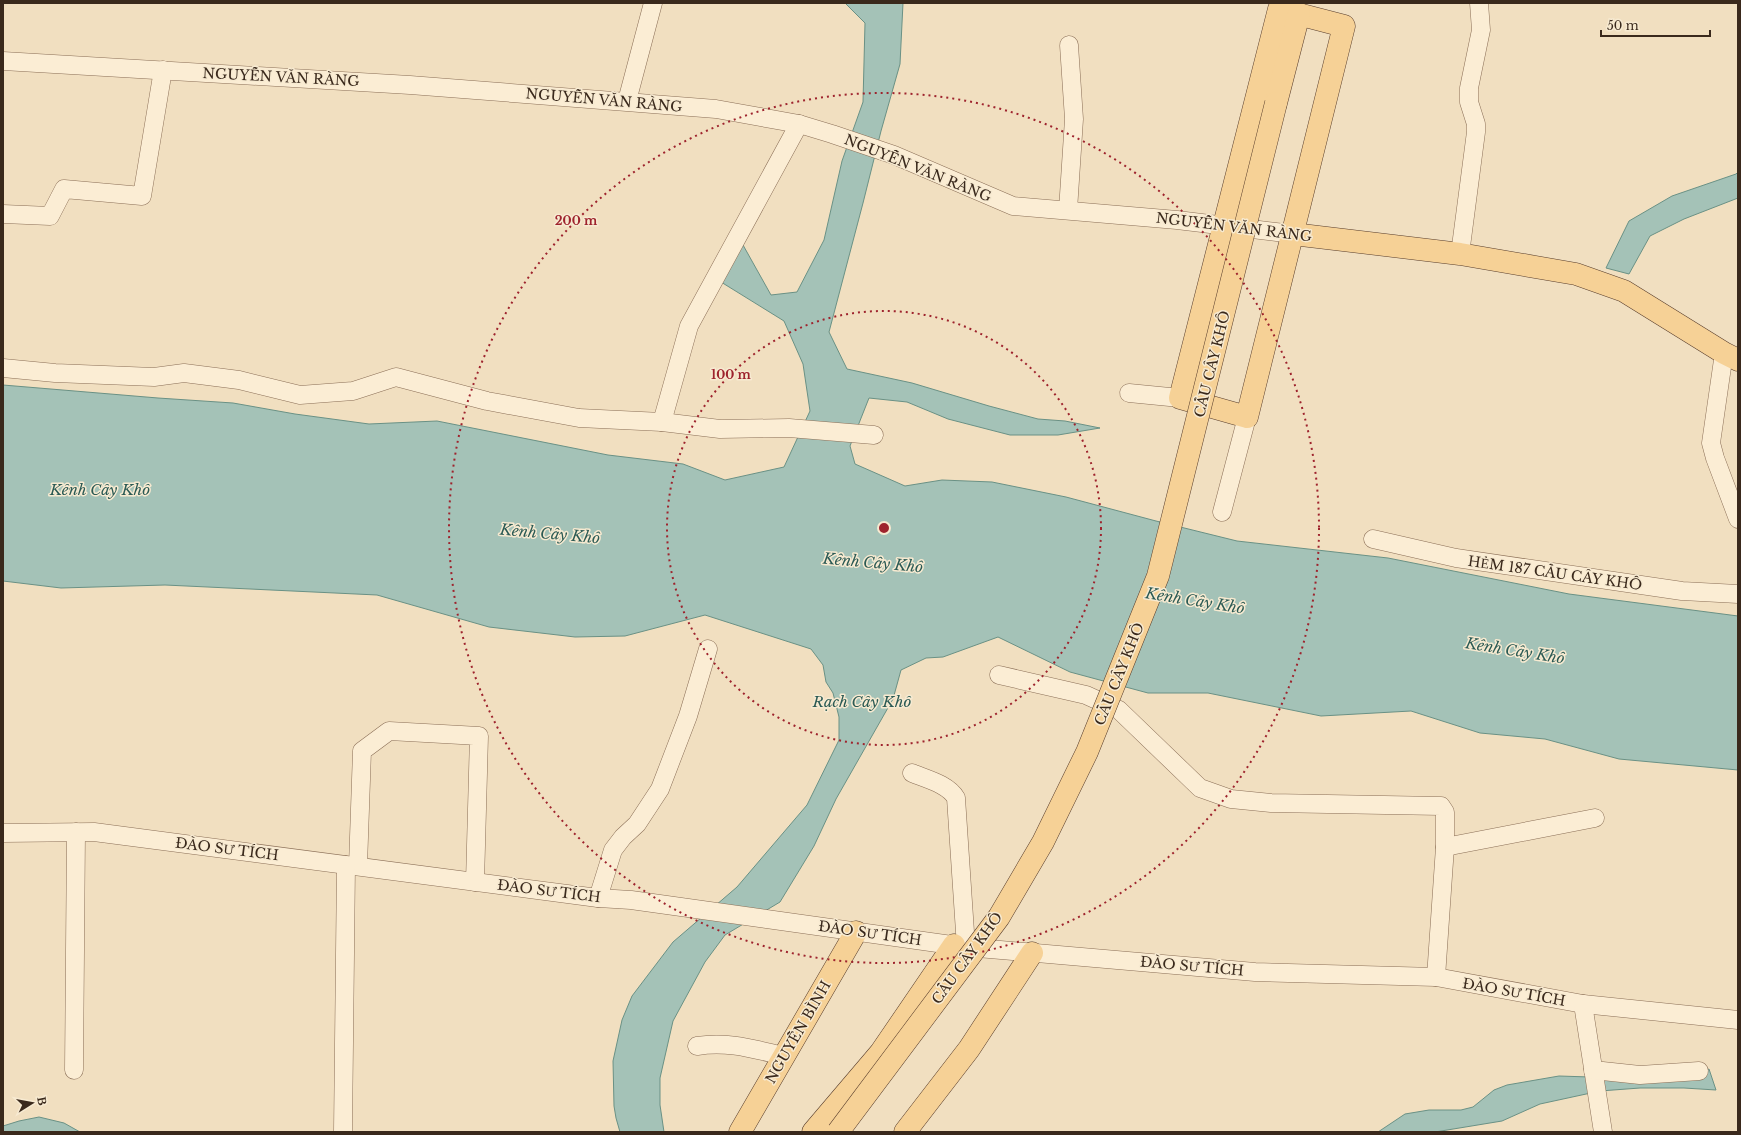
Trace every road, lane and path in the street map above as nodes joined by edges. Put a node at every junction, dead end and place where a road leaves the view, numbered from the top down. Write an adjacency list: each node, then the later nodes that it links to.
1 (653, 3): 7 (street)
2 (1479, 3): 13 (street)
3 (1299, 14): 11 (main road); 12 (main road); 49 (main road, CẦU CÂY KHÔ, bridge)
4 (1069, 45): 9 (street)
5 (3, 61): 6 (street, NGUYỄN VĂN RÀNG)
6 (164, 70): 7 (street, NGUYỄN VĂN RÀNG); 10 (street)
7 (627, 101): 8 (street, NGUYỄN VĂN RÀNG)
8 (799, 124): 9 (street, NGUYỄN VĂN RÀNG); 19 (street)
9 (1068, 210): 11 (street, NGUYỄN VĂN RÀNG)
10 (3, 214)
11 (1225, 226): 12 (street, NGUYỄN VĂN RÀNG); 17 (main road)
12 (1293, 234): 13 (main road, NGUYỄN VĂN RÀNG); 18 (main road)
13 (1460, 254): 14 (main road, NGUYỄN VĂN RÀNG)
14 (1731, 357): 22 (street)
15 (3, 368): 19 (street)
16 (1129, 393): 17 (street)
17 (1180, 398): 18 (main road)
18 (1247, 417): 21 (street)
19 (662, 422): 20 (street)
20 (874, 435)
21 (1222, 512)
22 (1738, 519)
23 (1373, 540): 24 (street, HẺM 187 CẦU CÂY KHÔ)
24 (1738, 594)
25 (708, 649): 34 (street)
26 (999, 675): 31 (street)
27 (912, 773): 36 (street)
28 (1595, 818): 31 (street)
29 (76, 832): 30 (street, ĐÀO SƯ TÍCH); 32 (street, ĐÀO SƯ TÍCH); 43 (street)
30 (3, 833)
31 (1444, 847): 38 (street)
32 (352, 865): 33 (street, ĐÀO SƯ TÍCH); 33 (street); 46 (street)
33 (475, 882): 34 (street, ĐÀO SƯ TÍCH)
34 (598, 898): 35 (street, ĐÀO SƯ TÍCH)
35 (856, 932): 36 (street, ĐÀO SƯ TÍCH); 42 (main road, NGUYỄN BÌNH)
36 (960, 946): 37 (street, ĐÀO SƯ TÍCH); 48 (main road)
37 (1032, 953): 38 (street, ĐÀO SƯ TÍCH); 50 (main road)
38 (1436, 977): 39 (street, ĐÀO SƯ TÍCH)
39 (1583, 1004): 40 (street, ĐÀO SƯ TÍCH); 44 (street)
40 (1738, 1020)
41 (697, 1046): 42 (street)
42 (784, 1056): 47 (main road, NGUYỄN BÌNH)
43 (74, 1070)
44 (1593, 1071): 45 (street); 51 (street)
45 (1699, 1071)
46 (343, 1132)
47 (740, 1132)
48 (813, 1132)
49 (838, 1132)
50 (905, 1132)
51 (1603, 1132)

